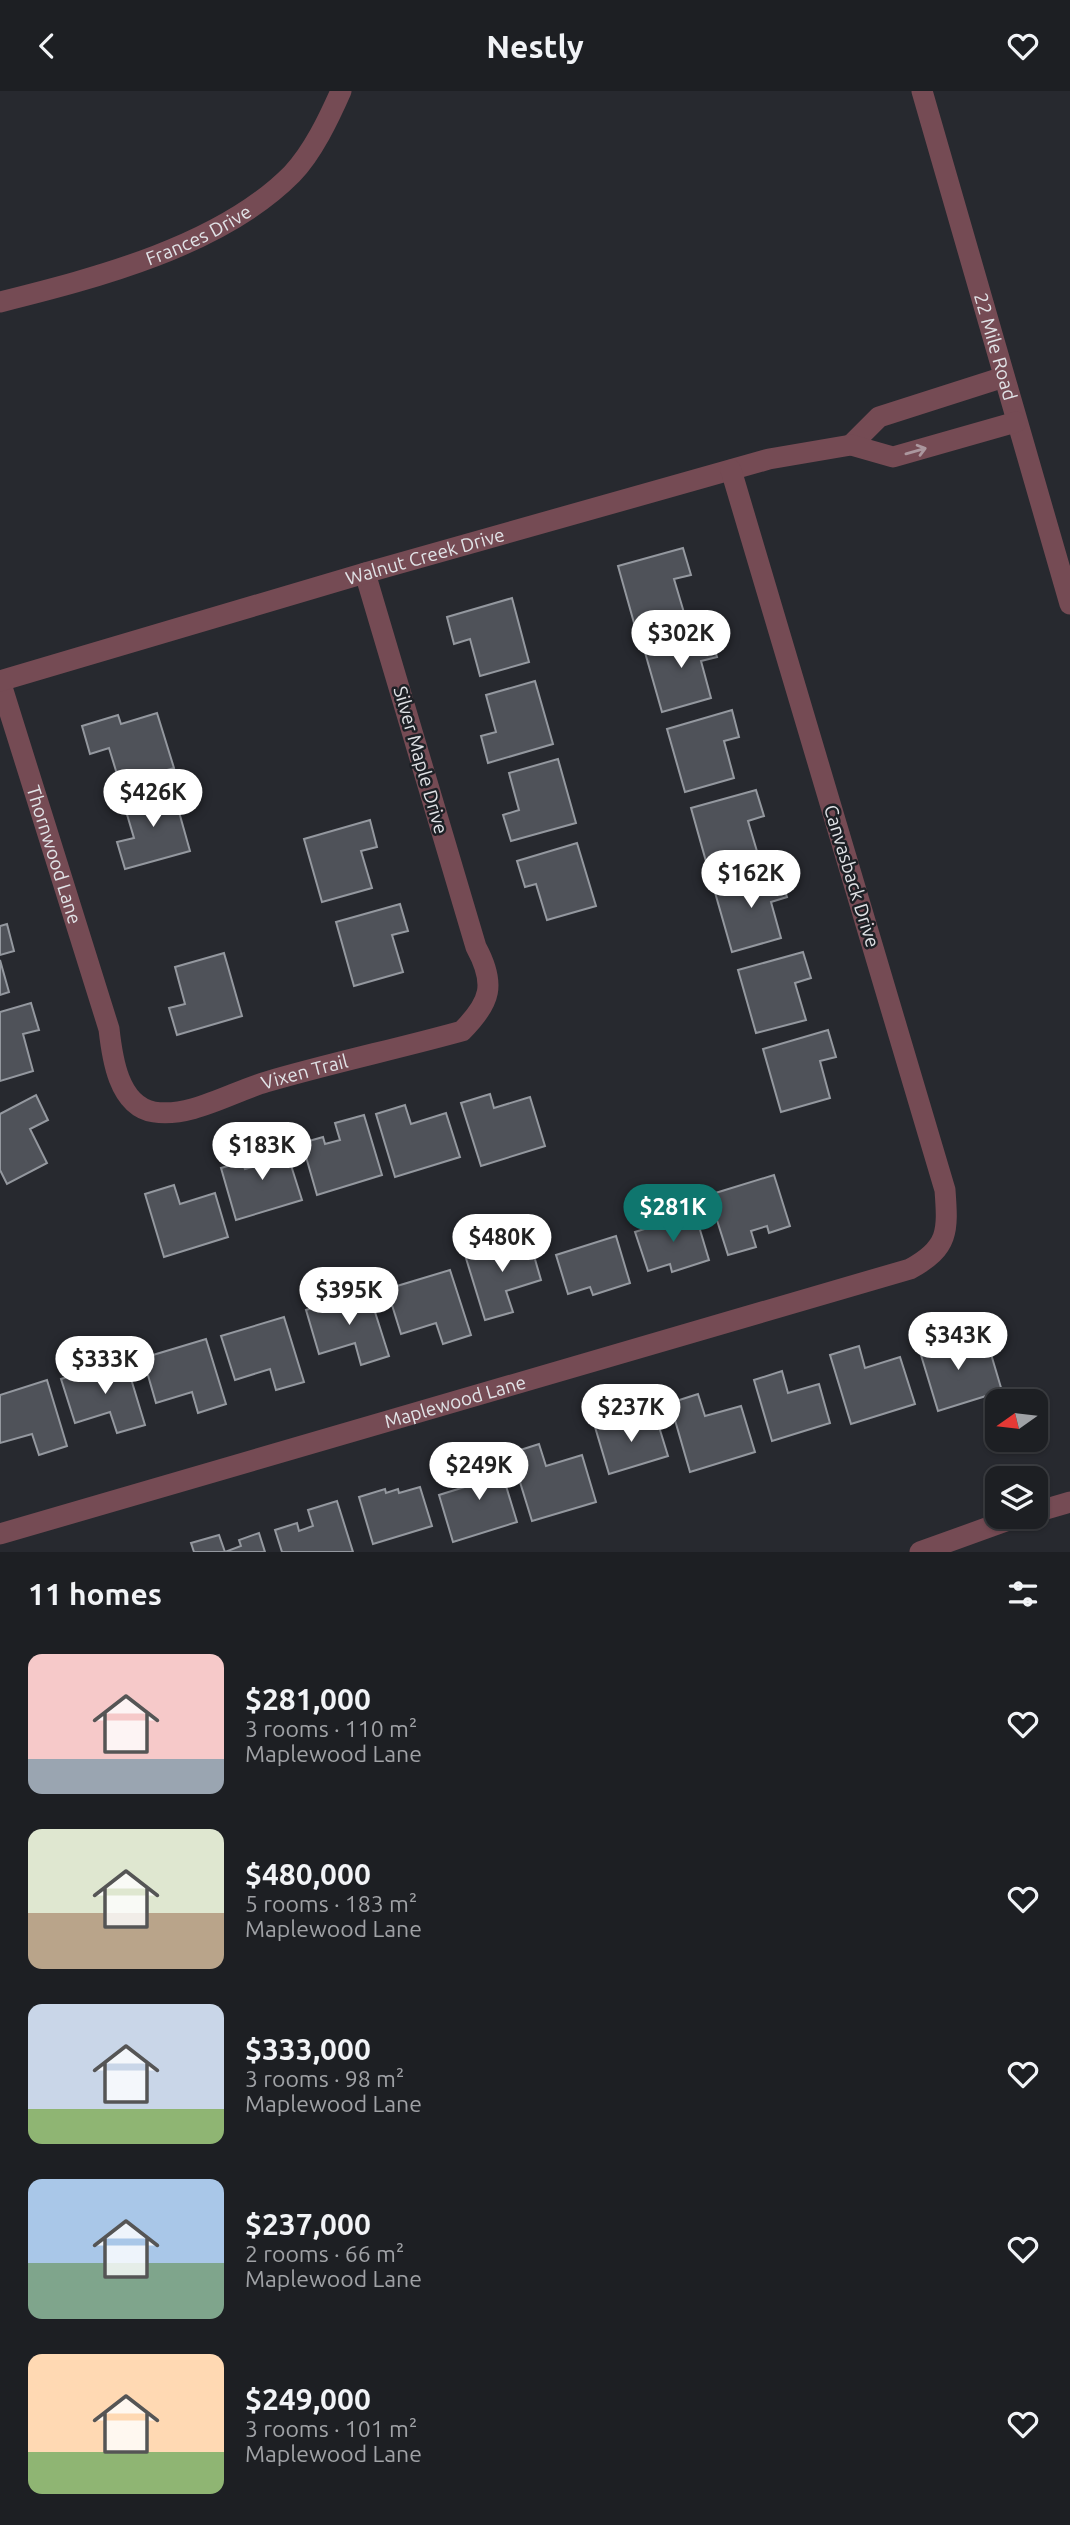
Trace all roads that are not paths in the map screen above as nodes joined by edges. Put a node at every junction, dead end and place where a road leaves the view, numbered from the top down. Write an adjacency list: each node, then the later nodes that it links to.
1 (341, 91): 3 (street, Frances Drive)
2 (922, 91): 4 (street, 22 Mile Road)
3 (0, 302)
4 (1004, 377): 5 (street, 22 Mile Road); 6 (street)
5 (1016, 422): 6 (street, Walnut Creek Drive, one-way to 5); 9 (street, 22 Mile Road)
6 (851, 445): 7 (street, Walnut Creek Drive)
7 (731, 470): 8 (street, Walnut Creek Drive); 13 (street, Canvasback Drive)
8 (365, 573): 10 (street, Walnut Creek Drive); 11 (street, Silver Maple Drive)
9 (1070, 604)
10 (0, 681): 12 (street, Thornwood Lane)
11 (476, 947): 12 (street, Vixen Trail)
12 (109, 1028)
13 (910, 1269): 17 (street, Maplewood Lane)
14 (1070, 1502): 15 (street)
15 (1048, 1508)
16 (985, 1529): 18 (street)
17 (0, 1534)
18 (920, 1552)

